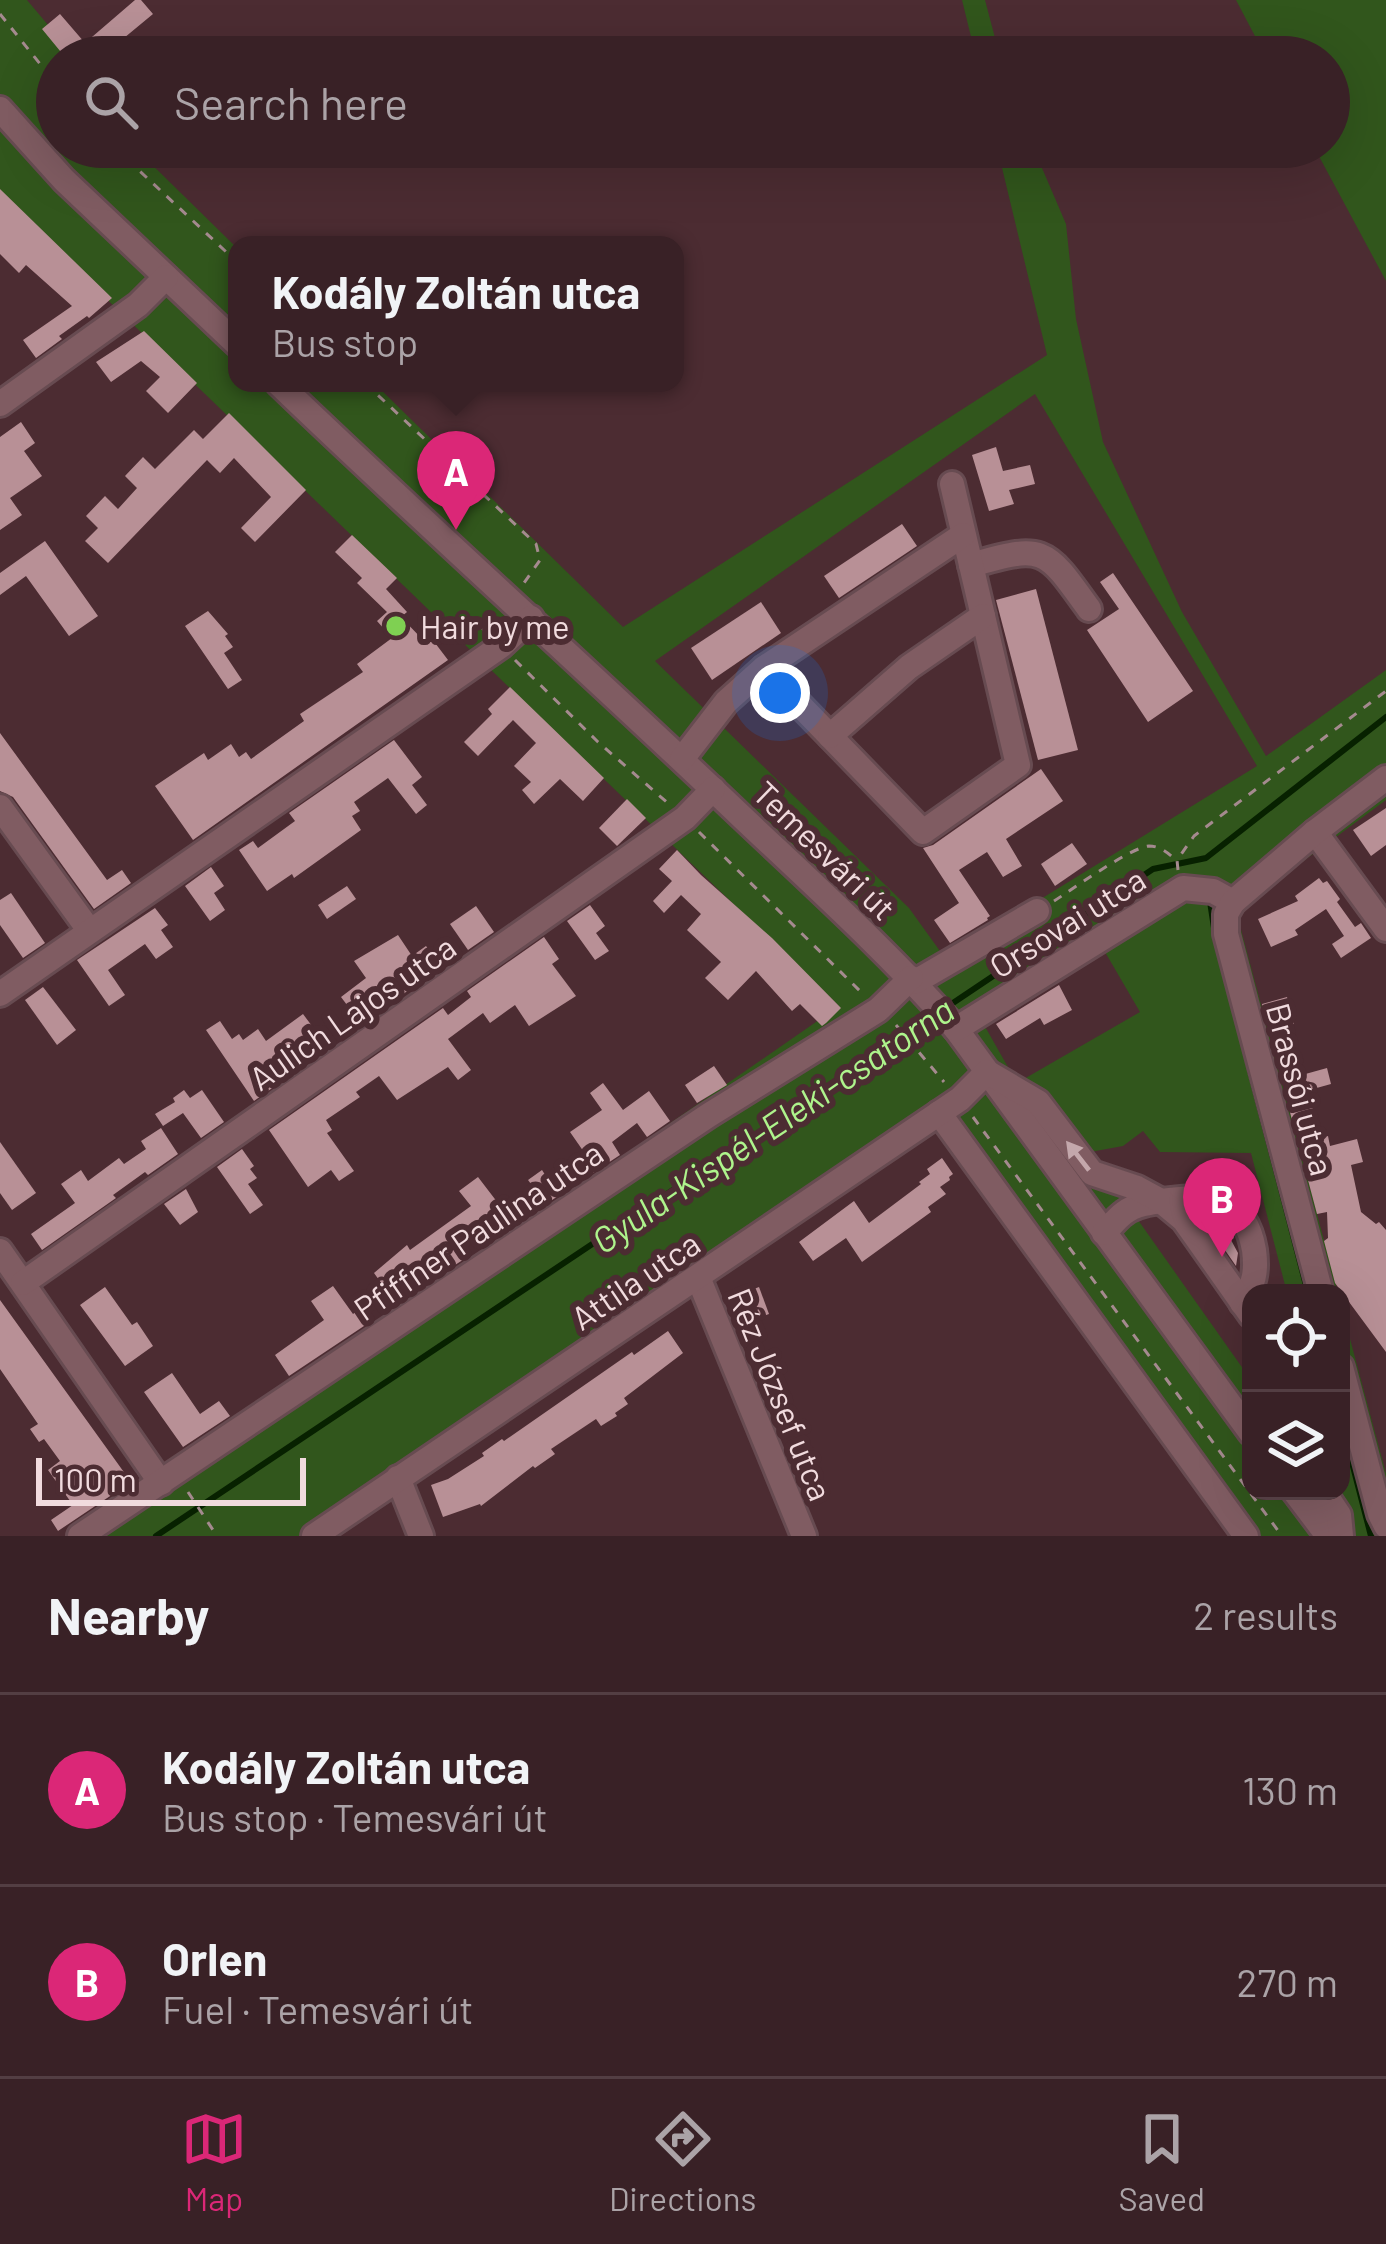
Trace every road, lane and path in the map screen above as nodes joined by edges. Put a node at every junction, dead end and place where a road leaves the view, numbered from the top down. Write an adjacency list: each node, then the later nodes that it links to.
1 (0, 14): 2 (path)
2 (36, 59)
3 (0, 109): 5 (street)
4 (0, 122): 5 (street)
5 (29, 144): 6 (street)
6 (36, 151)
7 (54, 168): 10 (street)
8 (136, 168): 9 (path)
9 (228, 254)
10 (166, 277): 11 (street); 13 (street)
11 (228, 336)
12 (287, 392): 19 (street, Temesvári út)
13 (0, 404)
14 (952, 484): 15 (street)
15 (963, 536): 16 (street); 20 (street)
16 (970, 565): 17 (street); 18 (street)
17 (1089, 609)
18 (983, 616): 22 (street); 27 (street)
19 (531, 618): 23 (street, Temesvári út); 33 (street)
20 (764, 668): 22 (street); 23 (street)
21 (1386, 691): 31 (path)
22 (830, 736): 27 (street)
23 (682, 759): 25 (street, Temesvári út)
24 (1386, 778): 28 (street, Orsovai utca)
25 (713, 789): 34 (street, Temesvári út); 44 (street, Aulich Lajos utca)
26 (0, 807): 33 (street)
27 (923, 832): 29 (street)
28 (1315, 832): 30 (street, Orsovai utca); 32 (street)
29 (900, 848)
30 (1215, 894): 36 (street, Orsovai utca); 46 (street, Brassói utca)
31 (1037, 911): 34 (street, Pfiffner Paulina utca)
32 (1386, 928)
33 (89, 930): 35 (street)
34 (918, 985): 36 (street, Temesvári út); 51 (street, Pfiffner Paulina utca)
35 (0, 994)
36 (953, 1025): 38 (street, Temesvári út)
37 (898, 1027): 39 (path)
38 (987, 1072): 39 (street, Attila utca); 40 (street, one-way to 38); 41 (street, Temesvári út)
39 (949, 1106): 43 (street, Attila utca); 61 (street); 62 (path)
40 (1161, 1201): 41 (street); 45 (street); 47 (street)
41 (1104, 1233): 49 (street, Temesvári út)
42 (0, 1251): 44 (street)
43 (698, 1277): 50 (street, Attila utca); 60 (street, Réz József utca)
44 (23, 1283): 51 (street)
45 (1253, 1284)
46 (1319, 1284)
47 (1242, 1302)
48 (1348, 1392): 55 (street)
49 (1242, 1418)
50 (398, 1478): 58 (street, Attila utca); 59 (street)
51 (161, 1483): 57 (street, Pfiffner Paulina utca)
52 (186, 1490): 56 (path)
53 (1301, 1500): 63 (street)
54 (1329, 1500): 64 (street)
55 (1386, 1526)
56 (215, 1533)
57 (80, 1536)
58 (314, 1536)
59 (421, 1536)
60 (804, 1536)
61 (1246, 1536)
62 (1282, 1536)
63 (1328, 1536)
64 (1340, 1536)

